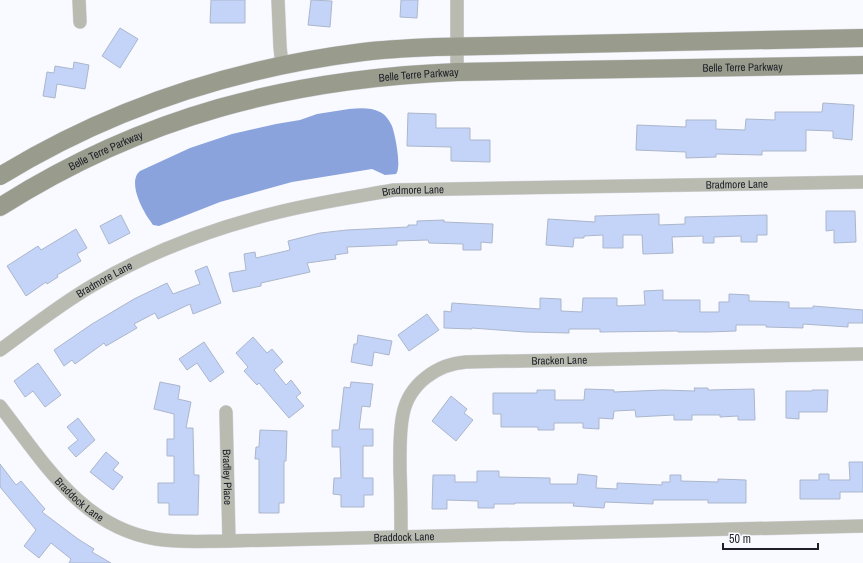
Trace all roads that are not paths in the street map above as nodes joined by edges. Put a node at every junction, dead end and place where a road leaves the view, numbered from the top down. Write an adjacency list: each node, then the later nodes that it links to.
1 (79, 0): 4 (street)
2 (278, 0): 7 (street)
3 (457, 0): 6 (street)
4 (80, 22)
5 (863, 38): 6 (main road)
6 (456, 46): 7 (main road); 9 (street)
7 (282, 65): 10 (main road)
8 (863, 65): 9 (main road, Belle Terre Parkway)
9 (457, 72): 12 (main road, Belle Terre Parkway)
10 (0, 176)
11 (863, 182): 13 (street, Bradmore Lane)
12 (0, 207)
13 (0, 350)
14 (863, 354): 18 (street, Bracken Lane)
15 (0, 406): 19 (street, Braddock Lane)
16 (226, 412): 19 (street, Bradley Place)
17 (863, 526): 18 (street, Braddock Lane)
18 (401, 536): 19 (street, Braddock Lane)
19 (229, 541)

